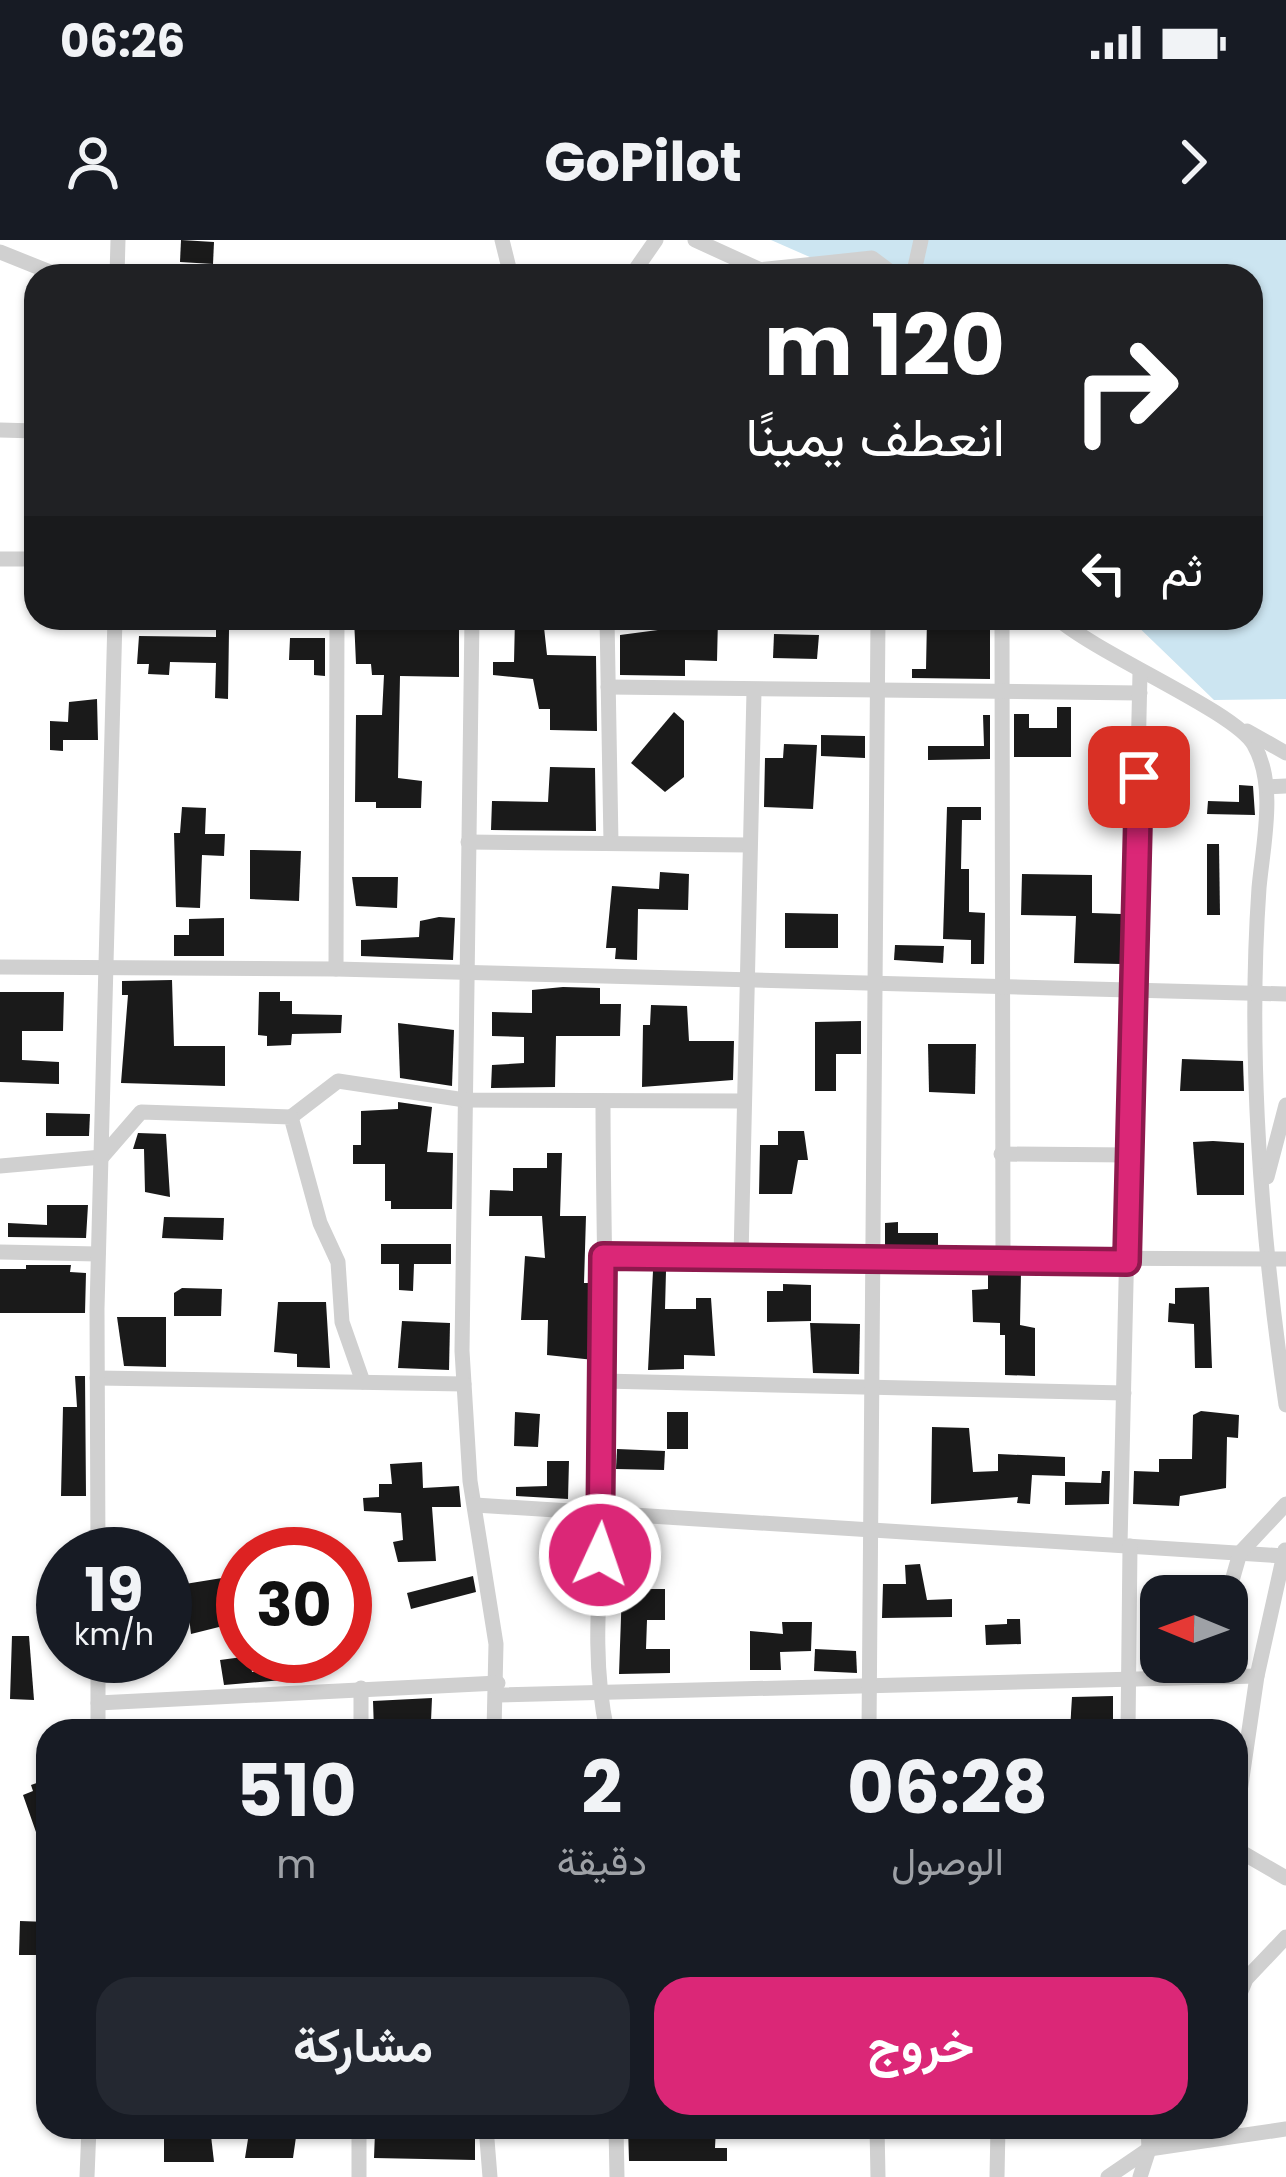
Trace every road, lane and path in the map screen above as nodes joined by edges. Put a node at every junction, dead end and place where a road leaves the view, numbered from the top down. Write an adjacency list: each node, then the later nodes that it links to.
1 (695, 240): 4 (street)
2 (0, 252): 3 (street)
3 (30, 264)
4 (749, 264)
5 (795, 264): 6 (street)
6 (880, 264)
7 (115, 630): 28 (street)
8 (337, 630): 29 (street)
9 (472, 630): 24 (street)
10 (607, 630): 15 (street)
11 (878, 630): 18 (street)
12 (1002, 630): 19 (street)
13 (1071, 630): 14 (street)
14 (1140, 674): 17 (street); 20 (street)
15 (608, 687): 16 (street); 25 (street)
16 (754, 692): 18 (street); 26 (street)
17 (1140, 693): 19 (street); 34 (street)
18 (878, 694): 19 (street); 32 (street)
19 (1001, 696): 33 (street)
20 (1240, 727): 21 (street); 23 (street)
21 (1286, 753)
22 (1286, 786): 23 (street)
23 (1267, 787): 35 (street)
24 (468, 842): 25 (street); 30 (street)
25 (610, 844): 26 (street)
26 (749, 845): 31 (street)
27 (0, 968): 28 (street)
28 (110, 968): 29 (street); 44 (street)
29 (336, 969): 30 (street)
30 (466, 976): 31 (street); 37 (street)
31 (745, 980): 32 (street); 39 (street)
32 (875, 982): 33 (street); 51 (street)
33 (999, 984): 34 (street); 42 (street)
34 (1137, 987): 35 (street); 43 (street)
35 (1252, 992): 36 (street); 46 (street)
36 (1286, 994)
37 (465, 1100): 38 (street); 41 (street); 61 (street)
38 (604, 1101): 39 (street); 49 (street)
39 (743, 1101): 50 (street)
40 (1286, 1105): 46 (street)
41 (291, 1117): 44 (street); 60 (street)
42 (1001, 1154): 43 (street); 54 (street)
43 (1131, 1156): 55 (street)
44 (102, 1157): 45 (street); 48 (street)
45 (0, 1166)
46 (1263, 1197): 52 (street)
47 (0, 1252): 48 (street)
48 (98, 1254): 58 (street)
49 (603, 1256): 50 (street); 59 (street)
50 (741, 1257): 51 (street)
51 (872, 1259): 54 (street); 62 (street)
52 (1266, 1259): 53 (street); 55 (street); 57 (street)
53 (1286, 1259)
54 (1003, 1260): 55 (street)
55 (1127, 1262): 63 (street)
56 (1286, 1324): 57 (street)
57 (1277, 1343): 64 (street)
58 (97, 1378): 60 (street); 68 (street)
59 (603, 1381): 62 (street); 67 (street)
60 (363, 1382): 61 (street)
61 (464, 1384): 66 (street)
62 (871, 1389): 63 (street); 69 (street)
63 (1124, 1393): 70 (street)
64 (1286, 1405)
65 (1286, 1504): 72 (street)
66 (475, 1505): 67 (street); 81 (street)
67 (603, 1513): 69 (street); 82 (street)
68 (98, 1527)
69 (870, 1531): 70 (street); 79 (street)
70 (1125, 1546): 72 (street); 77 (street)
71 (1285, 1552): 72 (street); 75 (street)
72 (1240, 1553): 73 (street)
73 (1234, 1575)
74 (1248, 1675): 75 (street)
75 (1257, 1676): 90 (street)
76 (1140, 1677): 77 (street)
77 (1129, 1678): 79 (street); 89 (street)
78 (98, 1683): 83 (street)
79 (868, 1686): 82 (street); 88 (street)
80 (361, 1688): 81 (street); 83 (street); 85 (street)
81 (498, 1689): 82 (street); 86 (street)
82 (598, 1691): 87 (street)
83 (98, 1702): 84 (street)
84 (98, 1719)
85 (361, 1719)
86 (495, 1719)
87 (604, 1719)
88 (869, 1719)
89 (1129, 1719)
90 (1248, 1736)
91 (1248, 1856): 92 (street)
92 (1286, 1878)
93 (1286, 1937): 94 (street)
94 (1248, 1977)
95 (1286, 2129): 96 (street)
96 (1248, 2135)
97 (89, 2139): 107 (street)
98 (359, 2139): 108 (street)
99 (487, 2139): 109 (street)
100 (616, 2139): 110 (street)
101 (877, 2139): 111 (street)
102 (998, 2139): 112 (street)
103 (1149, 2139): 106 (street)
104 (1155, 2139): 106 (street)
105 (1218, 2139): 106 (street)
106 (1149, 2149): 113 (street); 114 (street)
107 (87, 2177)
108 (359, 2177)
109 (490, 2177)
110 (616, 2177)
111 (878, 2177)
112 (997, 2177)
113 (1108, 2177)
114 (1140, 2177)

